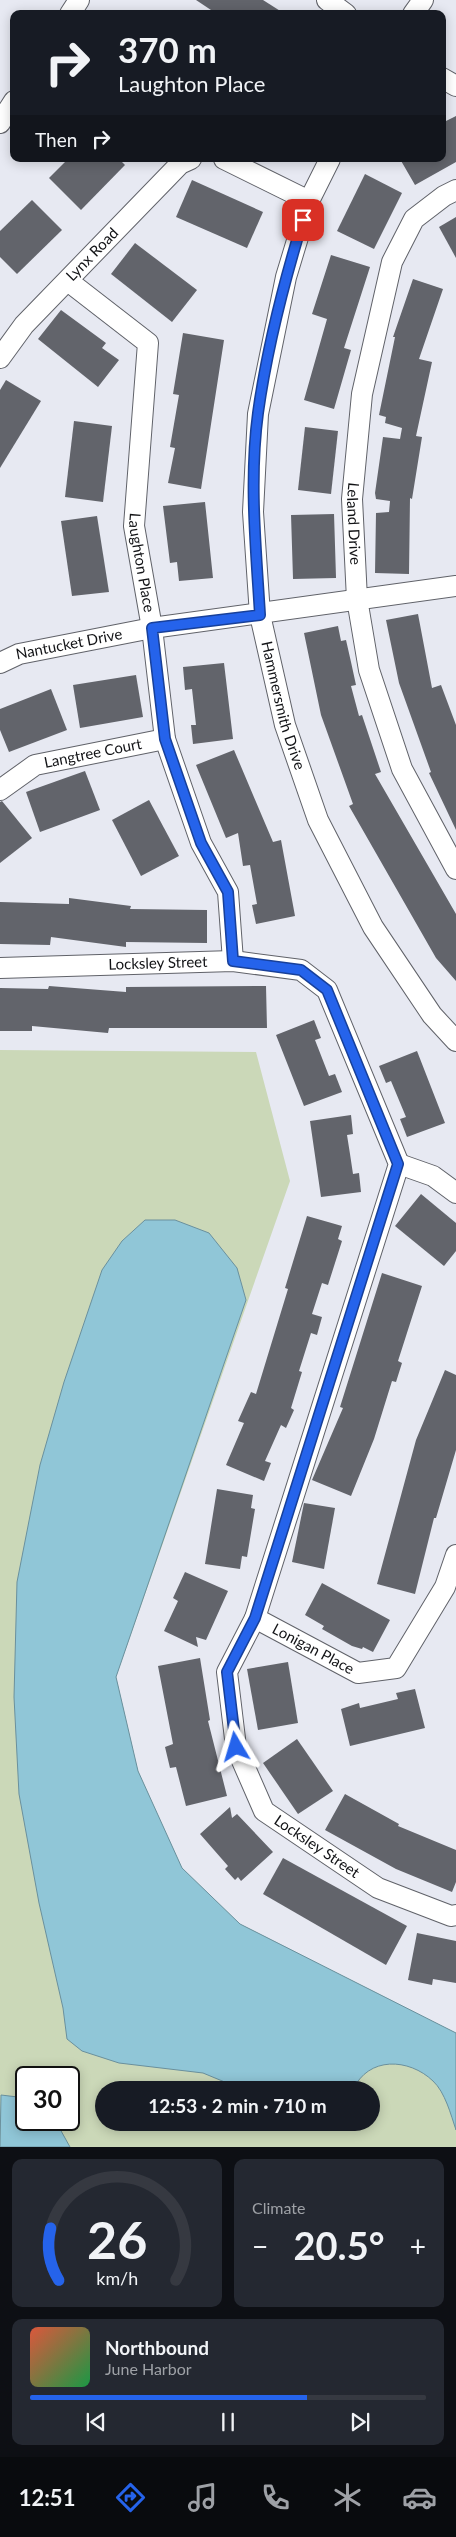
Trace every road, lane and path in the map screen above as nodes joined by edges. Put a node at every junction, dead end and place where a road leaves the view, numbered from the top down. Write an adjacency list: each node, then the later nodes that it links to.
1 (327, 0): 2 (street)
2 (341, 10)
3 (10, 107): 4 (street)
4 (0, 123)
5 (184, 162): 10 (street, Lynx Road)
6 (230, 162): 9 (street)
7 (328, 162): 9 (street, Hammersmith Drive)
8 (456, 190): 13 (street, Leland Drive)
9 (309, 201): 14 (street, Hammersmith Drive)
10 (68, 281): 11 (street, Lynx Road); 15 (street, Laughton Place)
11 (0, 358)
12 (456, 586): 13 (street, Nantucket Drive)
13 (357, 599): 14 (street, Nantucket Drive); 19 (street, Leland Drive)
14 (260, 615): 15 (street, Nantucket Drive); 22 (street, Hammersmith Drive)
15 (152, 628): 16 (street, Nantucket Drive); 17 (street, Laughton Place)
16 (0, 663)
17 (165, 739): 18 (street, Langtree Court); 20 (street, Laughton Place)
18 (0, 790)
19 (456, 869)
20 (233, 961): 21 (street, Locksley Street); 23 (street, Locksley Street)
21 (0, 968)
22 (456, 1041)
23 (398, 1164): 24 (street); 26 (street, Locksley Street)
24 (456, 1193)
25 (456, 1555): 26 (street, Lonigan Place)
26 (255, 1618): 27 (street, Locksley Street)
27 (456, 1916)

